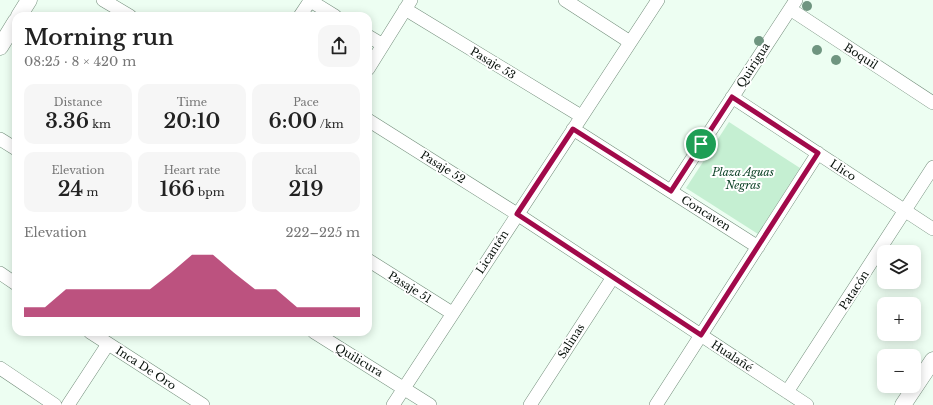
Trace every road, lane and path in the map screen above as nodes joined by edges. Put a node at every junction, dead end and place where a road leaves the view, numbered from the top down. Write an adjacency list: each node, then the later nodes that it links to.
1 (29, 0): 8 (street)
2 (103, 0): 9 (street)
3 (310, 0): 10 (street); 11 (street)
4 (565, 0): 14 (street)
5 (658, 0): 14 (street, Licantén)
6 (408, 5): 15 (street); 20 (street, Pasaje 53)
7 (793, 5): 18 (street, Quirigua); 19 (street, Boquil)
8 (22, 12)
9 (123, 12)
10 (302, 12)
11 (329, 12)
12 (12, 28): 16 (street)
13 (372, 38): 15 (street)
14 (630, 42): 20 (street, Licantén)
15 (383, 45): 17 (street)
16 (0, 47)
17 (372, 63)
18 (732, 97): 25 (street, Llico); 27 (street, Quirigua)
19 (933, 103)
20 (581, 116): 22 (street, Licantén)
21 (372, 123): 29 (street, Pasaje 52)
22 (573, 129): 27 (street, Concaven); 29 (street, Licantén)
23 (0, 139): 24 (street)
24 (12, 146)
25 (818, 153): 28 (street, Llico); 31 (street)
26 (933, 167): 28 (street, Patacón)
27 (671, 191): 31 (street, Concaven)
28 (905, 210): 30 (street, Llico); 44 (street, Patacón)
29 (517, 214): 34 (street, Hualañé); 36 (street, Licantén)
30 (933, 229)
31 (758, 246): 37 (street)
32 (372, 263): 36 (street, Pasaje 51)
33 (0, 273): 35 (street)
34 (612, 277): 37 (street, Hualañé); 50 (street, Salinas)
35 (12, 281)
36 (452, 314): 43 (street, Licantén)
37 (701, 335): 44 (street, Hualañé); 51 (street)
38 (96, 336): 40 (street, Inca De Oro)
39 (321, 336): 43 (street, Quilicura)
40 (108, 344): 46 (street); 47 (street, Inca De Oro)
41 (933, 360): 53 (street)
42 (0, 368): 45 (street)
43 (404, 387): 48 (street, Licantén); 49 (street, Quilicura)
44 (788, 392): 52 (street, Hualañé)
45 (55, 405)
46 (68, 405)
47 (203, 405)
48 (393, 405)
49 (430, 405)
50 (530, 405)
51 (656, 405)
52 (807, 405)
53 (903, 405)

